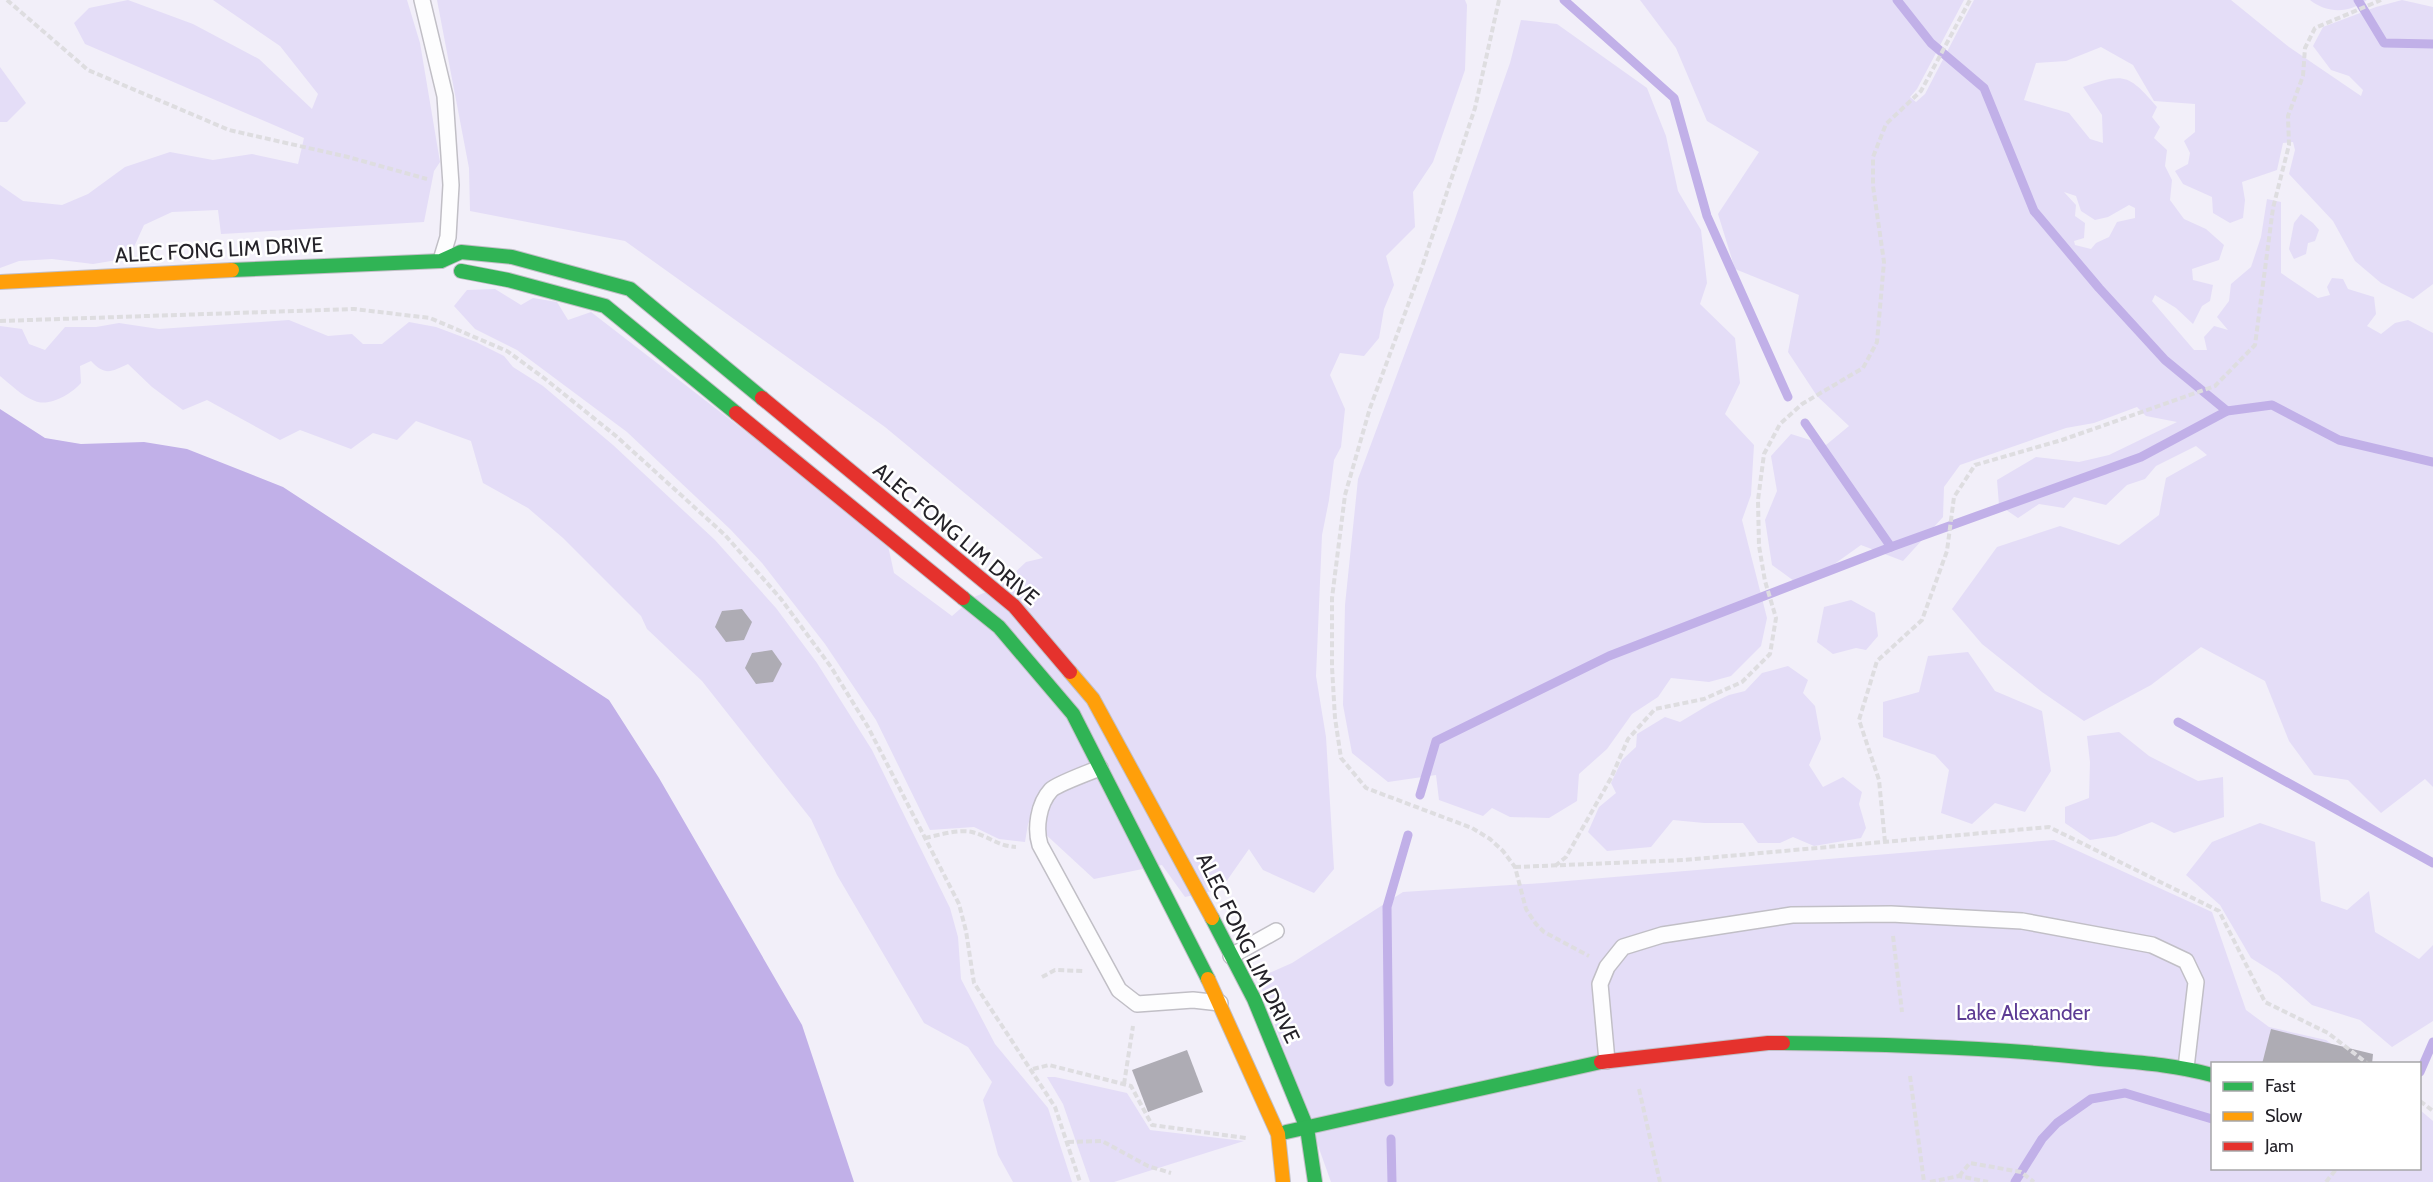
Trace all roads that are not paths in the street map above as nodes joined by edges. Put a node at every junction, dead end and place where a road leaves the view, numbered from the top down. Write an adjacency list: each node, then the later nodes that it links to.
1 (422, 0): 2 (lane)
2 (441, 261): 3 (street, ALEC FONG LIM DRIVE); 4 (street, ALEC FONG LIM DRIVE); 6 (street, ALEC FONG LIM DRIVE)
3 (0, 282)
4 (1100, 768): 6 (street, ALEC FONG LIM DRIVE); 7 (lane)
5 (1276, 932): 6 (lane)
6 (1217, 963): 7 (street, ALEC FONG LIM DRIVE); 11 (street, ALEC FONG LIM DRIVE)
7 (1220, 1003): 12 (street, ALEC FONG LIM DRIVE)
8 (1608, 1061): 9 (street); 9 (lane); 11 (street)
9 (2186, 1068): 10 (street)
10 (2211, 1075)
11 (1307, 1128): 12 (street); 14 (street, ALEC FONG LIM DRIVE)
12 (1278, 1134): 13 (street, ALEC FONG LIM DRIVE)
13 (1283, 1182)
14 (1315, 1182)

